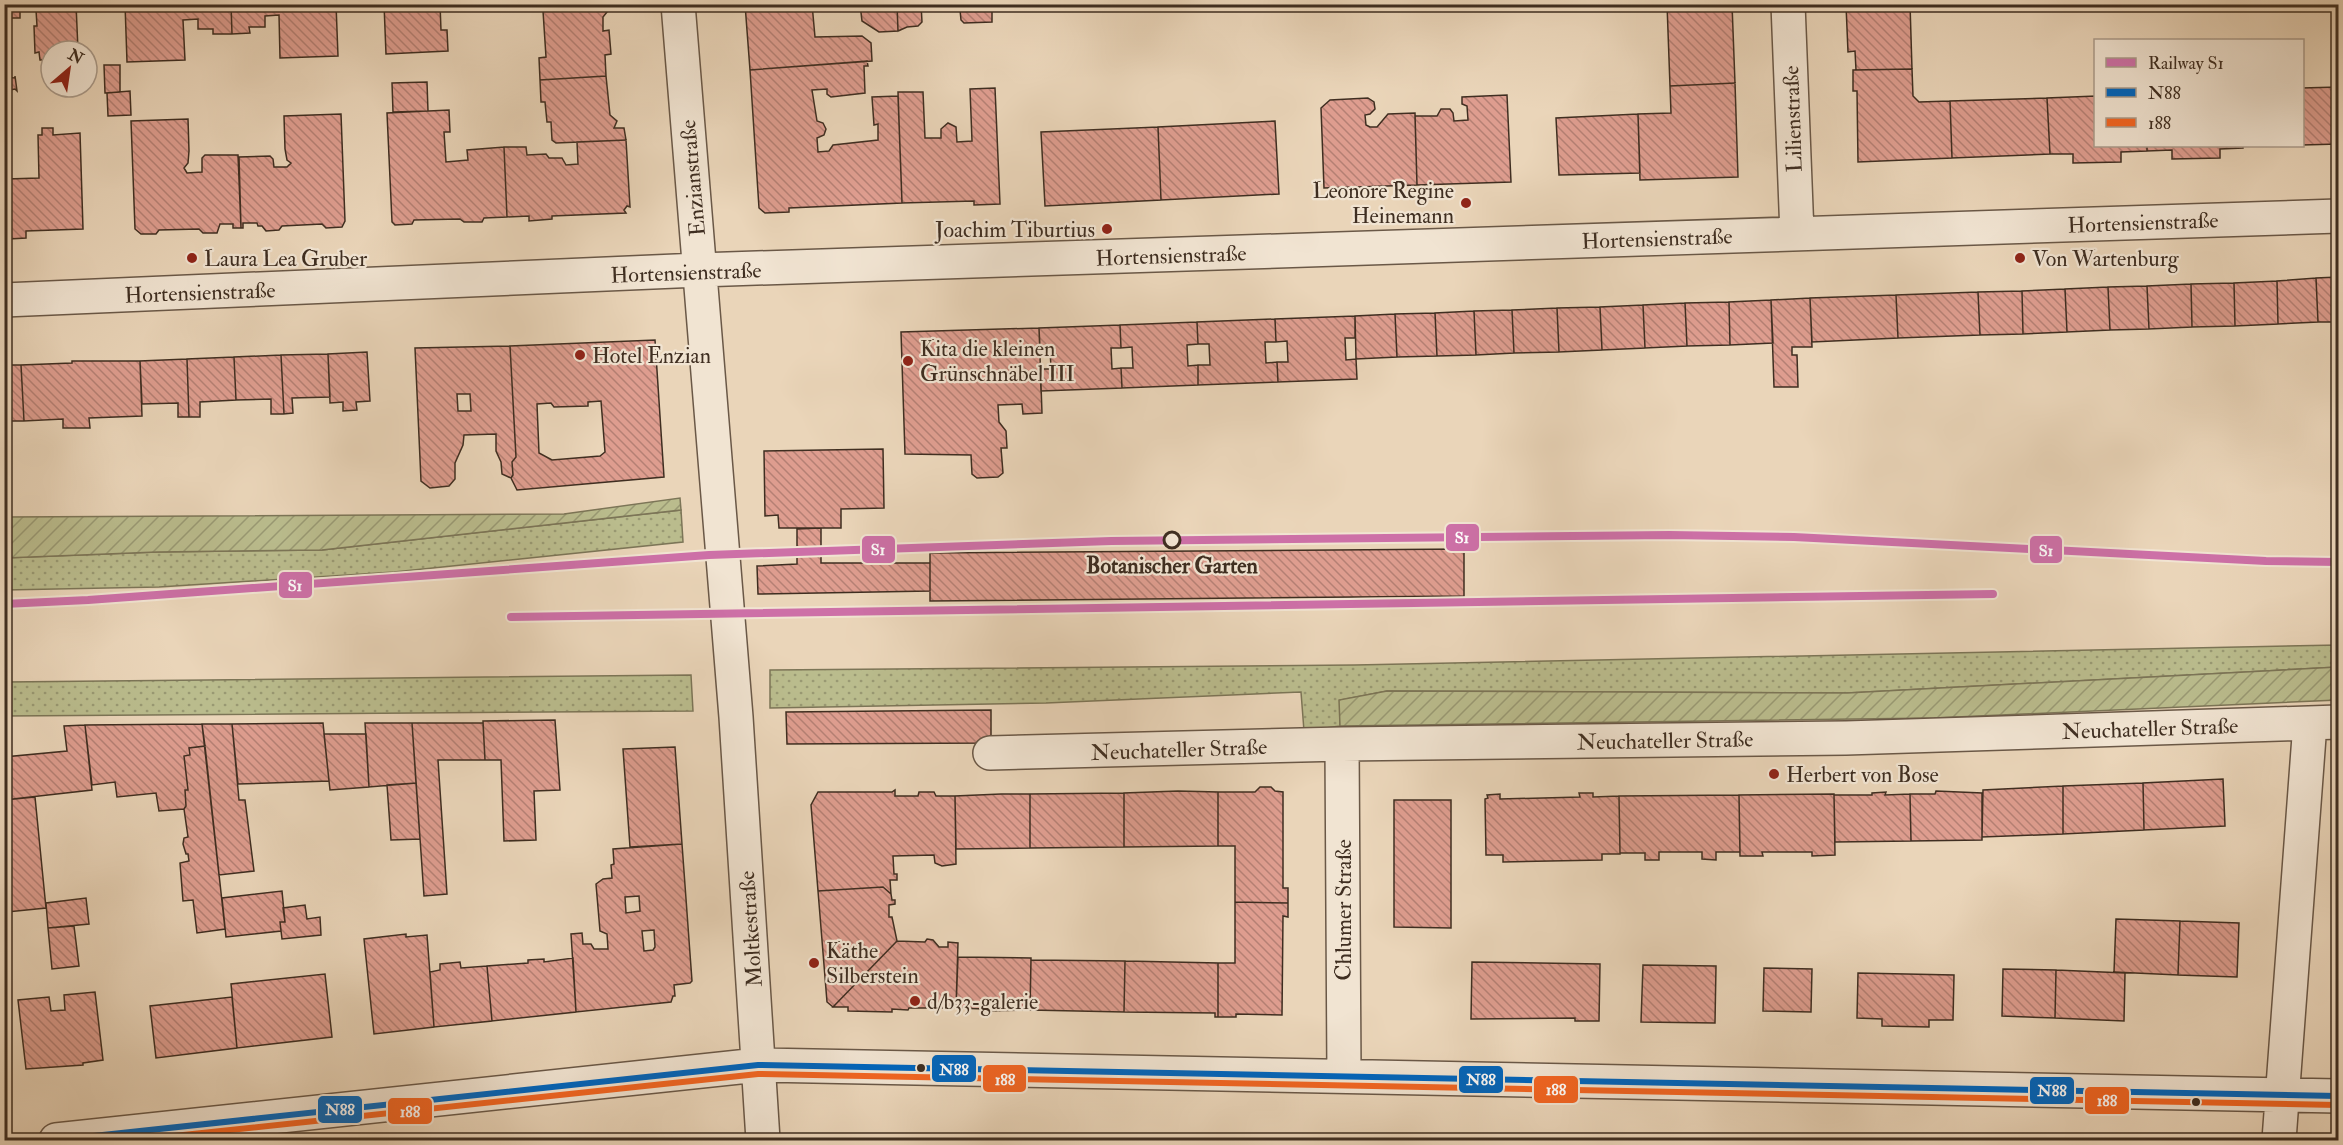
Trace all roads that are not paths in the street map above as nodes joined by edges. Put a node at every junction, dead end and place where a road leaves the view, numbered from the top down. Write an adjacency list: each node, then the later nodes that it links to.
1 (678, 4): 5 (street, Enzianstraße)
2 (1788, 4): 4 (street, Lilienstraße)
3 (2338, 216): 4 (street, Hortensienstraße)
4 (1797, 234): 5 (street, Hortensienstraße)
5 (699, 270): 6 (street, Hortensienstraße); 7 (street, Enzianstraße)
6 (4, 300)
7 (717, 496): 11 (street, Moltkestraße)
8 (2324, 723): 9 (street, Neuchateller Straße); 13 (street)
9 (1342, 744): 10 (street, Neuchateller Straße); 12 (street, Chlumer Straße)
10 (990, 753)
11 (758, 1065): 12 (street); 15 (street); 16 (street, Moltkestraße)
12 (1344, 1076): 13 (street)
13 (2283, 1094): 14 (street); 17 (street)
14 (2338, 1096)
15 (56, 1140)
16 (763, 1140)
17 (2279, 1140)

